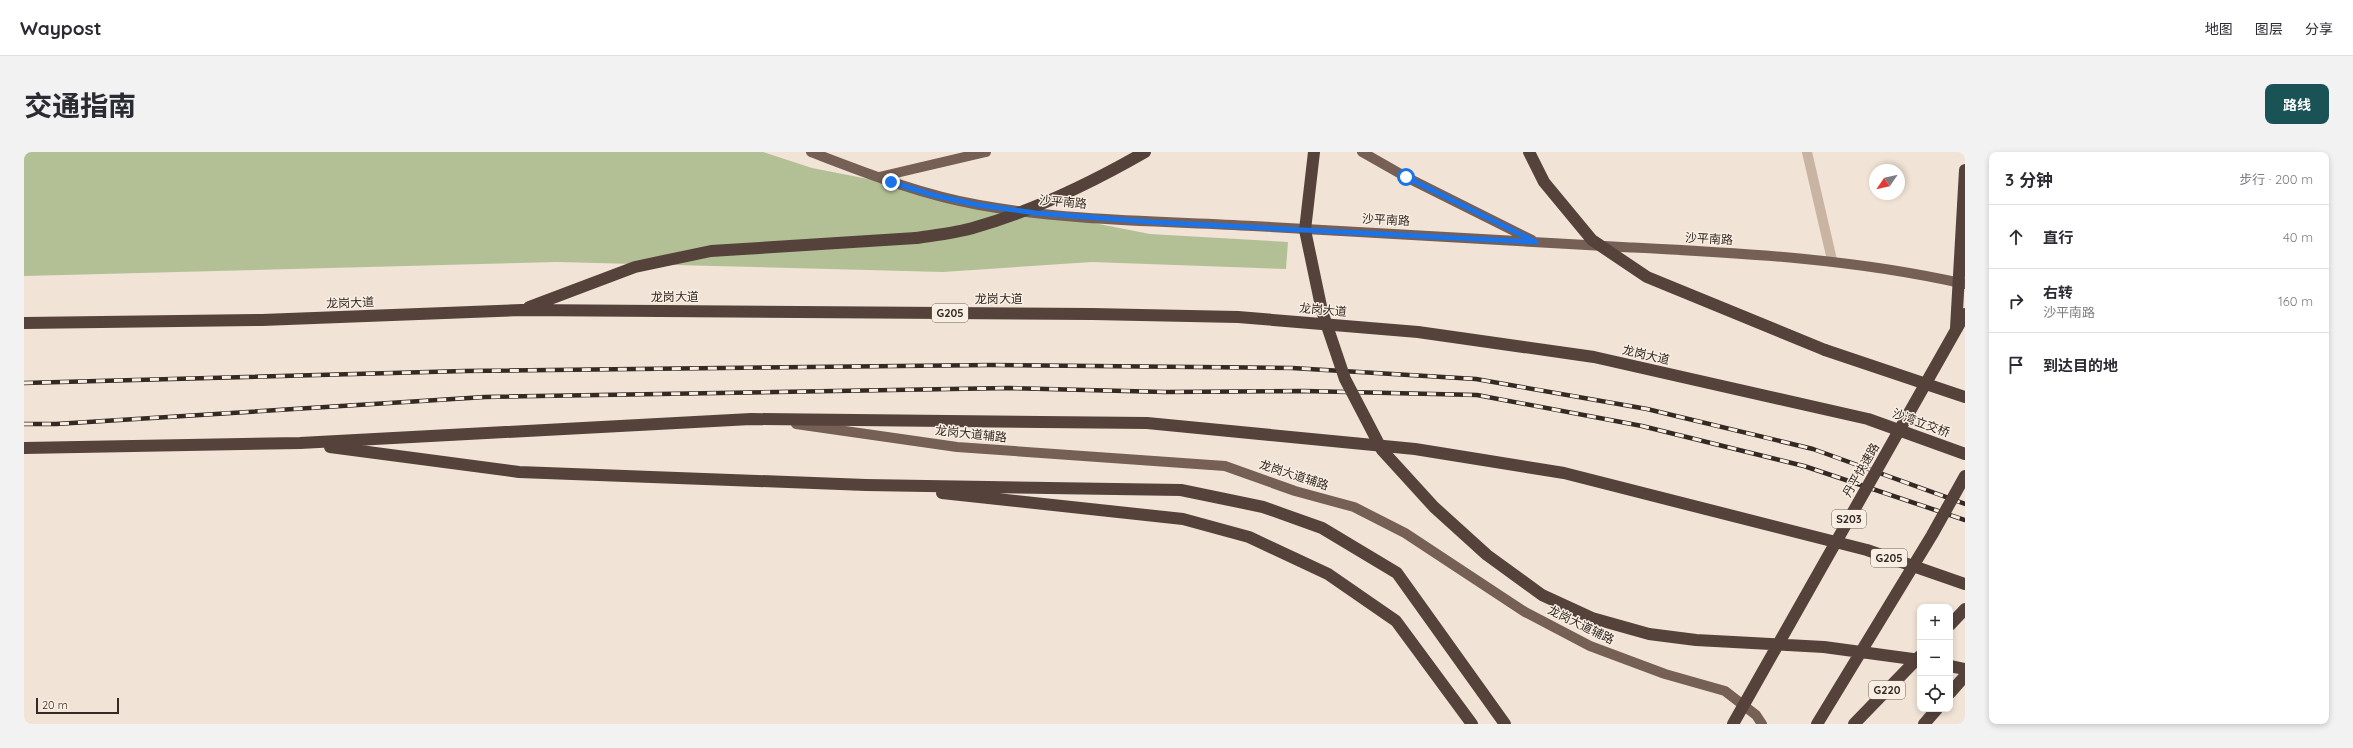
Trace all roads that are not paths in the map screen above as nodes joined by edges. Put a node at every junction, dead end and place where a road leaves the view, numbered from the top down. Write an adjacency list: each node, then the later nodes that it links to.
1 (811, 152): 9 (main road, 沙平南路)
2 (986, 152): 9 (main road)
3 (1145, 152): 13 (highway, bridge)
4 (1314, 152): 28 (highway, bridge)
5 (1362, 152): 10 (main road)
6 (1529, 152): 17 (highway, bridge)
7 (1807, 152): 11 (lane)
8 (1965, 170): 16 (highway, bridge)
9 (878, 177): 10 (main road, 沙平南路)
10 (1536, 242): 11 (main road, 沙平南路)
11 (1832, 260): 12 (main road, 沙平南路)
12 (1965, 284)
13 (522, 310): 15 (highway, 龙岗大道 / G205); 19 (highway, 龙岗大道 / G205)
14 (1965, 314): 16 (highway, 丹平快速路 / S203, bridge)
15 (24, 323)
16 (1955, 333): 37 (highway, 丹平快速路 / S203, bridge)
17 (1965, 397)
18 (762, 419): 20 (highway, G205); 25 (highway, G205, bridge); 38 (main road, 龙岗大道辅路)
19 (1868, 419): 22 (highway, 沙湾立交桥 / G205)
20 (300, 443): 21 (highway, G205); 24 (highway)
21 (24, 448)
22 (1965, 454)
23 (1965, 476): 39 (highway, bridge)
24 (866, 485): 35 (highway); 36 (highway)
25 (1965, 584)
26 (1965, 609): 27 (highway)
27 (1953, 622)
28 (1917, 659)
29 (1917, 659): 40 (highway, G220)
30 (1953, 667): 31 (highway)
31 (1965, 669)
32 (1965, 676): 33 (highway)
33 (1953, 690)
34 (1934, 712): 41 (highway)
35 (1472, 724)
36 (1505, 724)
37 (1733, 724)
38 (1762, 724)
39 (1817, 724)
40 (1854, 724)
41 (1924, 724)

